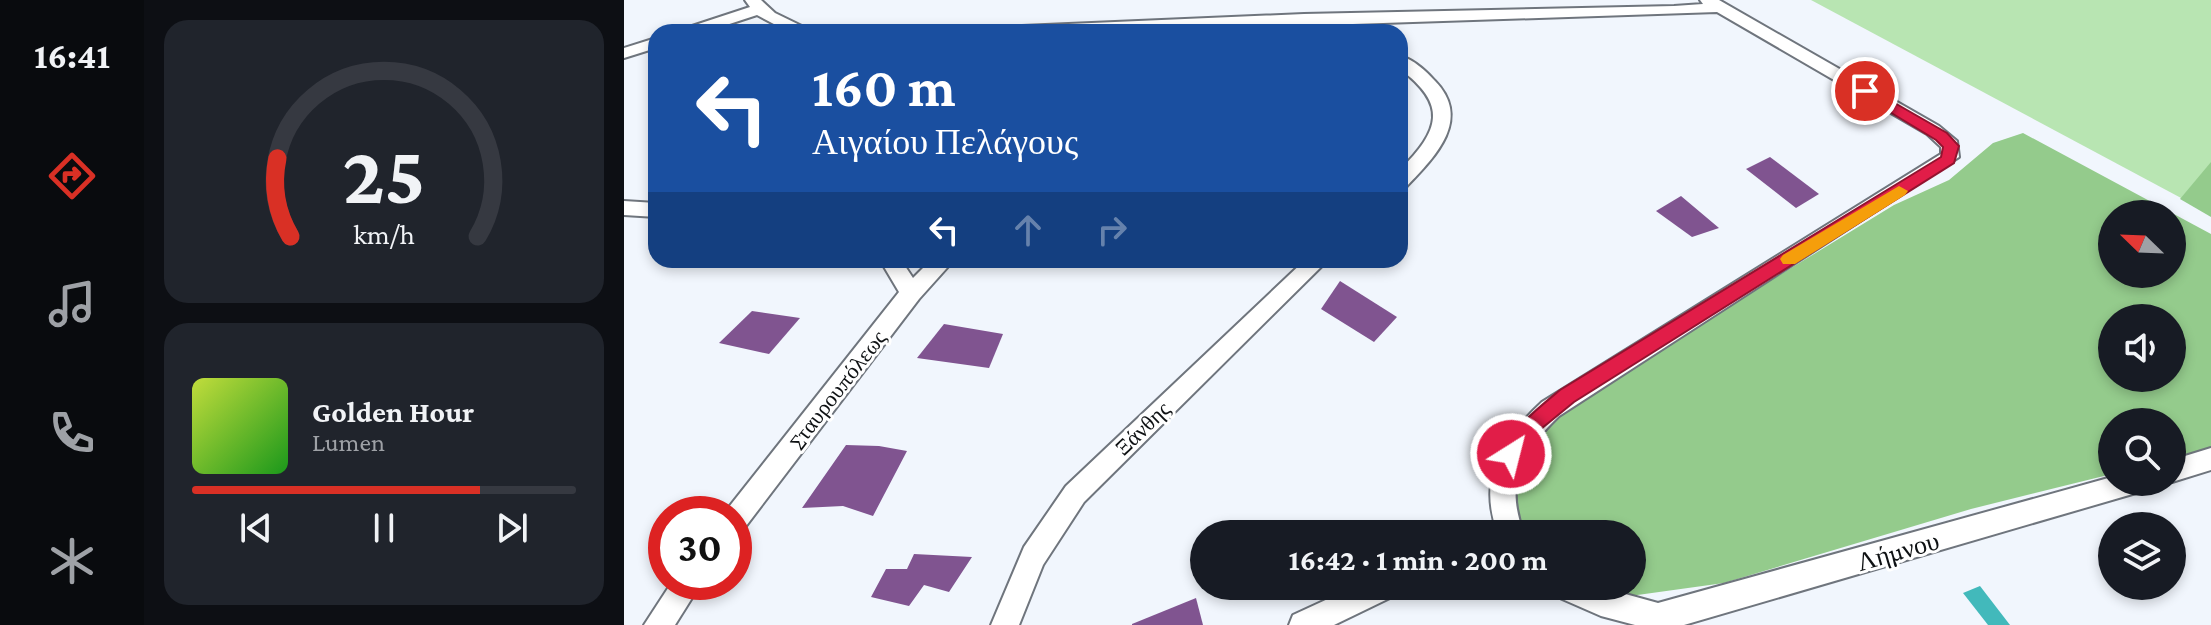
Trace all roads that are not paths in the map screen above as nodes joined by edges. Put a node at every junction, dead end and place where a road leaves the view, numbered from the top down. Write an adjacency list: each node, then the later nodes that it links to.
1 (1714, 3): 3 (street); 22 (street)
2 (756, 4): 4 (street); 5 (street)
3 (1332, 19): 6 (street); 7 (street)
4 (708, 24)
5 (783, 24)
6 (1276, 24)
7 (1340, 24)
8 (648, 46): 9 (street)
9 (624, 53)
10 (1408, 67): 11 (street)
11 (1408, 173)
12 (624, 208): 13 (street)
13 (648, 210)
14 (895, 268): 17 (street)
15 (936, 268): 17 (street, Σταυρουπόλεως)
16 (1310, 268): 28 (street, Ξάνθης)
17 (911, 293): 21 (street, Σταυρουπόλεως)
18 (2211, 459): 19 (street)
19 (2186, 467)
20 (2098, 493): 26 (street, Λήμνου)
21 (752, 498)
22 (1504, 520)
23 (675, 600): 27 (street)
24 (1356, 600): 29 (street)
25 (1596, 600): 26 (street)
26 (1672, 621)
27 (658, 625)
28 (1005, 625)
29 (1303, 625)

